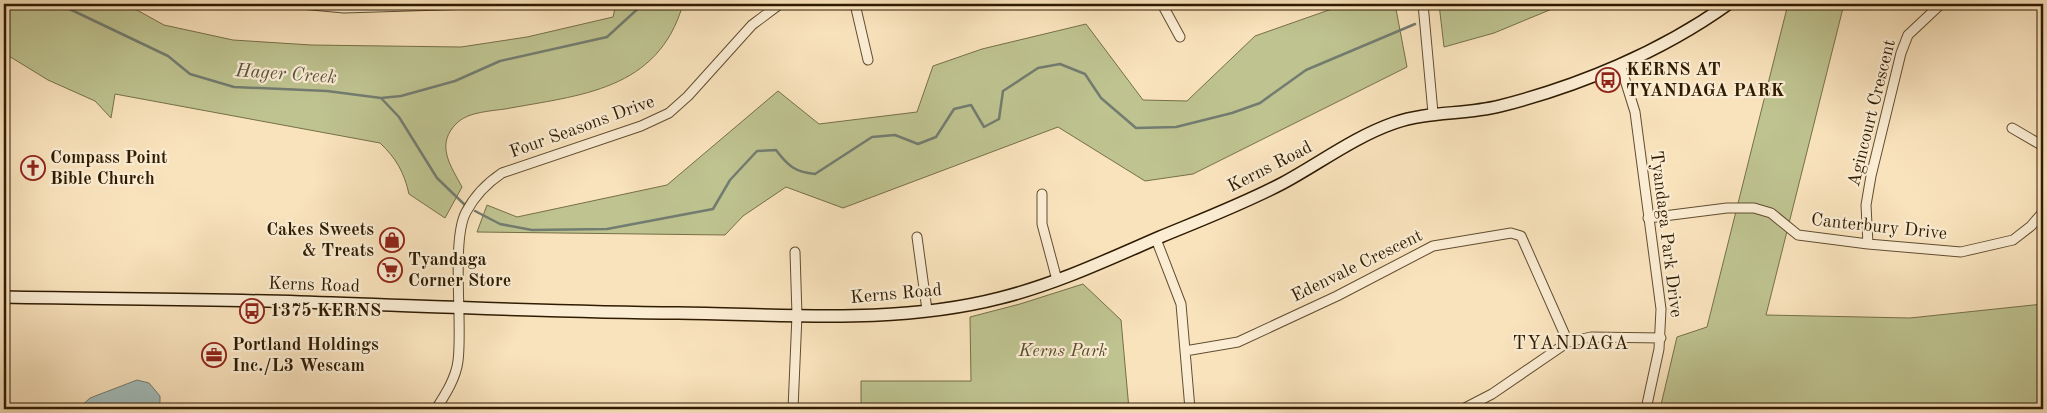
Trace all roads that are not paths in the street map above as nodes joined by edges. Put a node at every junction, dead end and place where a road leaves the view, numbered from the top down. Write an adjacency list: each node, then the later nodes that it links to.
1 (301, 4): 2 (street)
2 (474, 4)
3 (780, 4): 24 (street, Four Seasons Drive)
4 (855, 4): 10 (street)
5 (1162, 4): 9 (street)
6 (1423, 4): 12 (street)
7 (1728, 4): 11 (street, Kerns Road)
8 (1940, 4): 20 (street, Agincourt Crescent)
9 (1180, 37)
10 (868, 60)
11 (1620, 64): 12 (street, Kerns Road); 17 (street, Tyandaga Park Drive)
12 (1433, 113): 19 (street, Kerns Road)
13 (2012, 128): 14 (street)
14 (2043, 146)
15 (1042, 194): 22 (street)
16 (2043, 212): 20 (street, Canterbury Drive)
17 (1648, 218): 20 (street, Canterbury Drive); 27 (street, Tyandaga Park Drive)
18 (917, 237): 25 (street)
19 (1156, 239): 22 (street, Kerns Road); 29 (street)
20 (1868, 244)
21 (795, 252): 26 (street)
22 (1057, 280): 25 (street, Kerns Road)
23 (4, 297): 24 (street, Kerns Road)
24 (460, 309): 26 (street, Kerns Road); 30 (street, Four Seasons Drive)
25 (927, 310): 26 (street, Kerns Road)
26 (796, 315): 31 (street)
27 (1661, 338): 28 (street); 34 (street, Tyandaga Park Drive)
28 (1568, 342): 29 (street, Edenvale Crescent); 33 (street)
29 (1185, 351): 32 (street)
30 (436, 409)
31 (793, 409)
32 (1190, 409)
33 (1463, 409)
34 (1646, 409)

